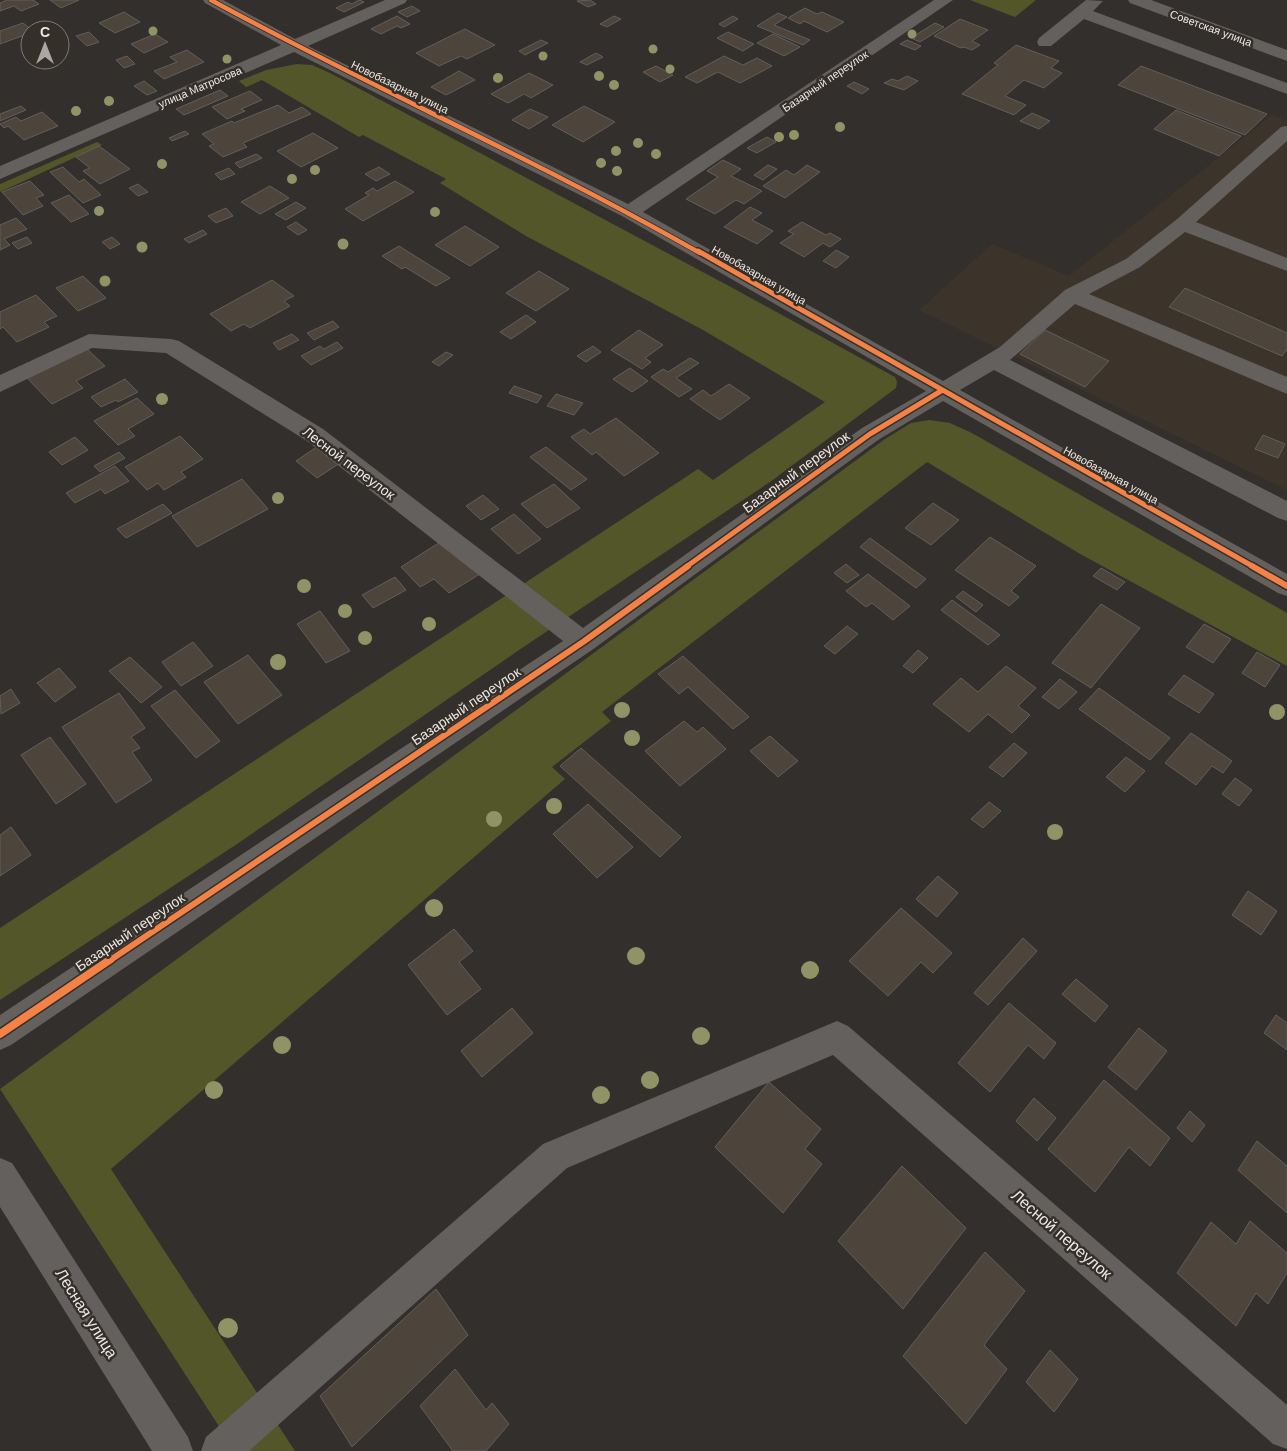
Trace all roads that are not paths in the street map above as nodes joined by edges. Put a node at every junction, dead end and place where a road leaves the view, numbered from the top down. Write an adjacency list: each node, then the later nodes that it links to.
1 (211, 0): 8 (street, Новобазарная улица)
2 (399, 0): 8 (street, улица Матросова)
3 (945, 0): 14 (street, Базарный переулок)
4 (1096, 0): 6 (street)
5 (1136, 0): 9 (street, Советская улица)
6 (1081, 12): 7 (street); 10 (street)
7 (1045, 42)
8 (295, 46): 13 (street, улица Матросова); 14 (street, Новобазарная улица)
9 (1287, 56)
10 (1287, 89)
11 (1287, 131): 12 (street, Базарный переулок)
12 (1278, 151): 15 (street, Базарный переулок)
13 (0, 173)
14 (629, 212): 21 (street, Новобазарная улица)
15 (1183, 224): 16 (street); 17 (street, Базарный переулок)
16 (1287, 265)
17 (1072, 295): 18 (street, Базарный переулок); 20 (street)
18 (992, 360): 21 (street, Базарный переулок); 22 (street)
19 (0, 384): 24 (street, Лесной переулок)
20 (1287, 386)
21 (941, 391): 23 (street, Новобазарная улица); 24 (street, Базарный переулок)
22 (1287, 512)
23 (1287, 586)
24 (582, 642): 25 (street, Базарный переулок)
25 (0, 1034)
26 (0, 1176): 28 (street, Лесная улица)
27 (1287, 1430): 29 (street, Лесной переулок)
28 (174, 1451)
29 (220, 1451)

